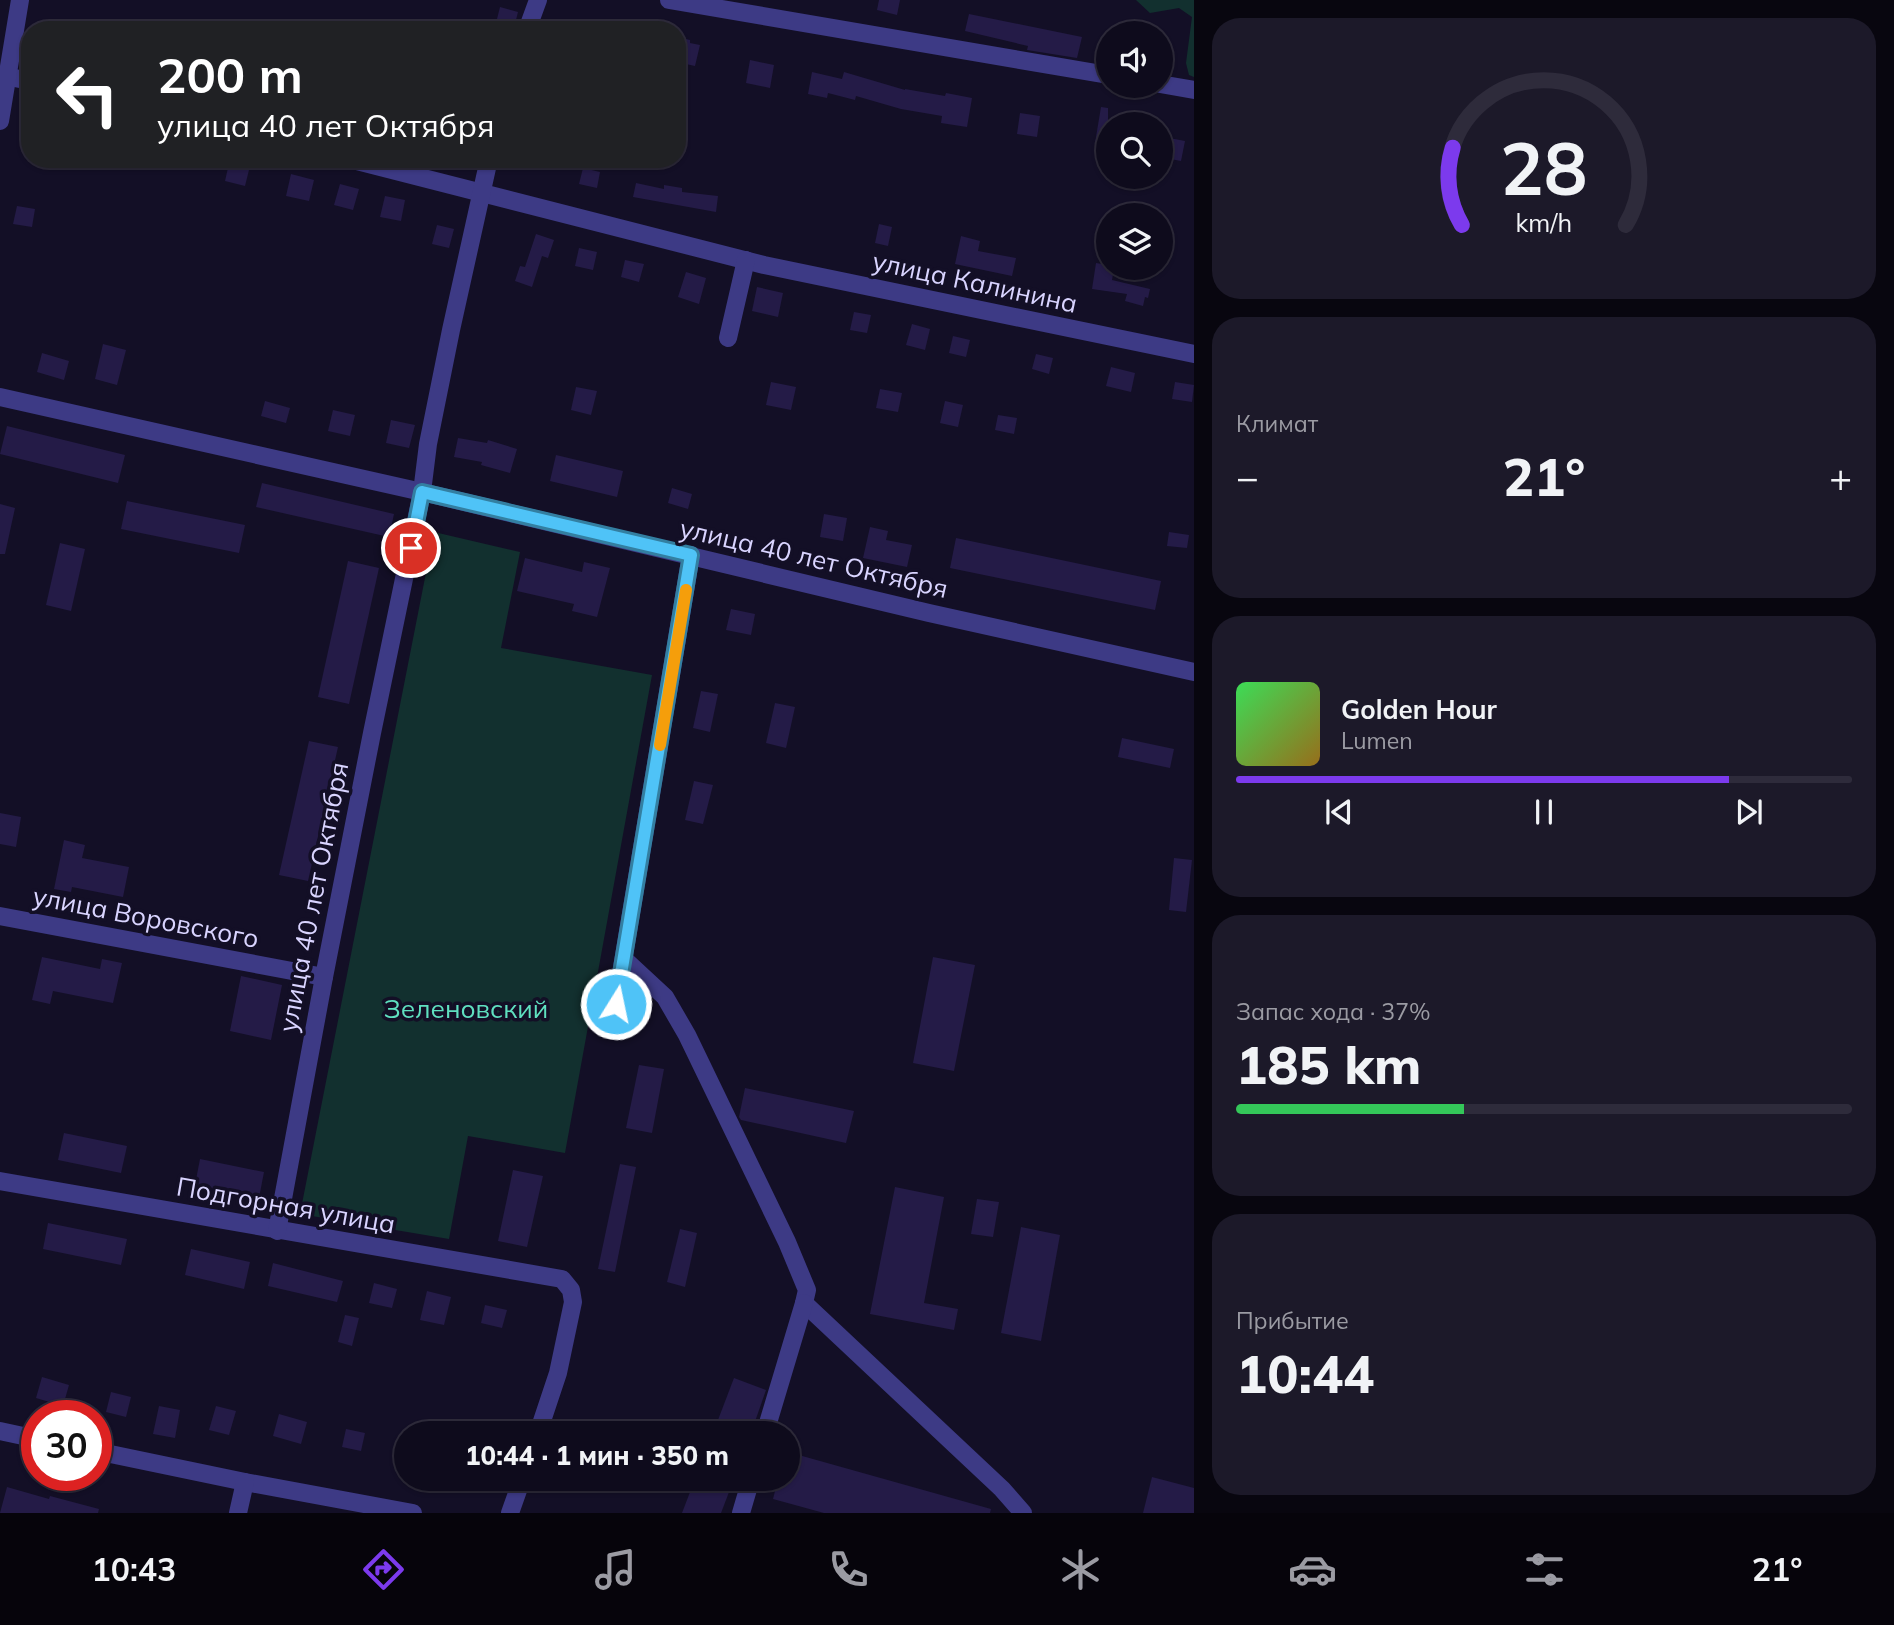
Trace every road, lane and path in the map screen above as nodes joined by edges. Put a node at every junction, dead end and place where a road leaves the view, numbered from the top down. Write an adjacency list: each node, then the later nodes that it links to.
1 (20, 0): 6 (street)
2 (538, 0): 4 (street)
3 (669, 0): 5 (street)
4 (530, 21)
5 (1096, 73)
6 (4, 76): 9 (street)
7 (1173, 86): 8 (street)
8 (1194, 90)
9 (0, 121)
10 (385, 168): 12 (street, улица Калинина)
11 (487, 168): 12 (street)
12 (482, 192): 13 (street, улица Калинина); 17 (street)
13 (746, 260): 14 (street); 15 (street, улица Калинина)
14 (728, 338)
15 (1194, 354)
16 (0, 397): 17 (street, улица 40 лет Октября)
17 (422, 492): 18 (street, улица 40 лет Октября); 22 (street, улица 40 лет Октября)
18 (691, 555): 19 (street, улица 40 лет Октября); 21 (street)
19 (1194, 672)
20 (0, 916): 22 (street, улица Воровского)
21 (624, 959): 23 (street); 26 (street)
22 (324, 977): 25 (street, улица 40 лет Октября)
23 (612, 1027)
24 (0, 1181): 25 (street, Подгорная улица)
25 (277, 1231): 27 (street, Подгорная улица)
26 (804, 1303): 28 (street); 39 (street)
27 (542, 1421)
28 (769, 1421)
29 (0, 1431): 30 (street)
30 (21, 1436)
31 (112, 1454): 32 (street)
32 (245, 1482): 35 (street); 36 (street)
33 (518, 1491): 37 (street)
34 (747, 1491): 38 (street)
35 (238, 1513)
36 (413, 1513)
37 (510, 1513)
38 (741, 1513)
39 (1023, 1513)

